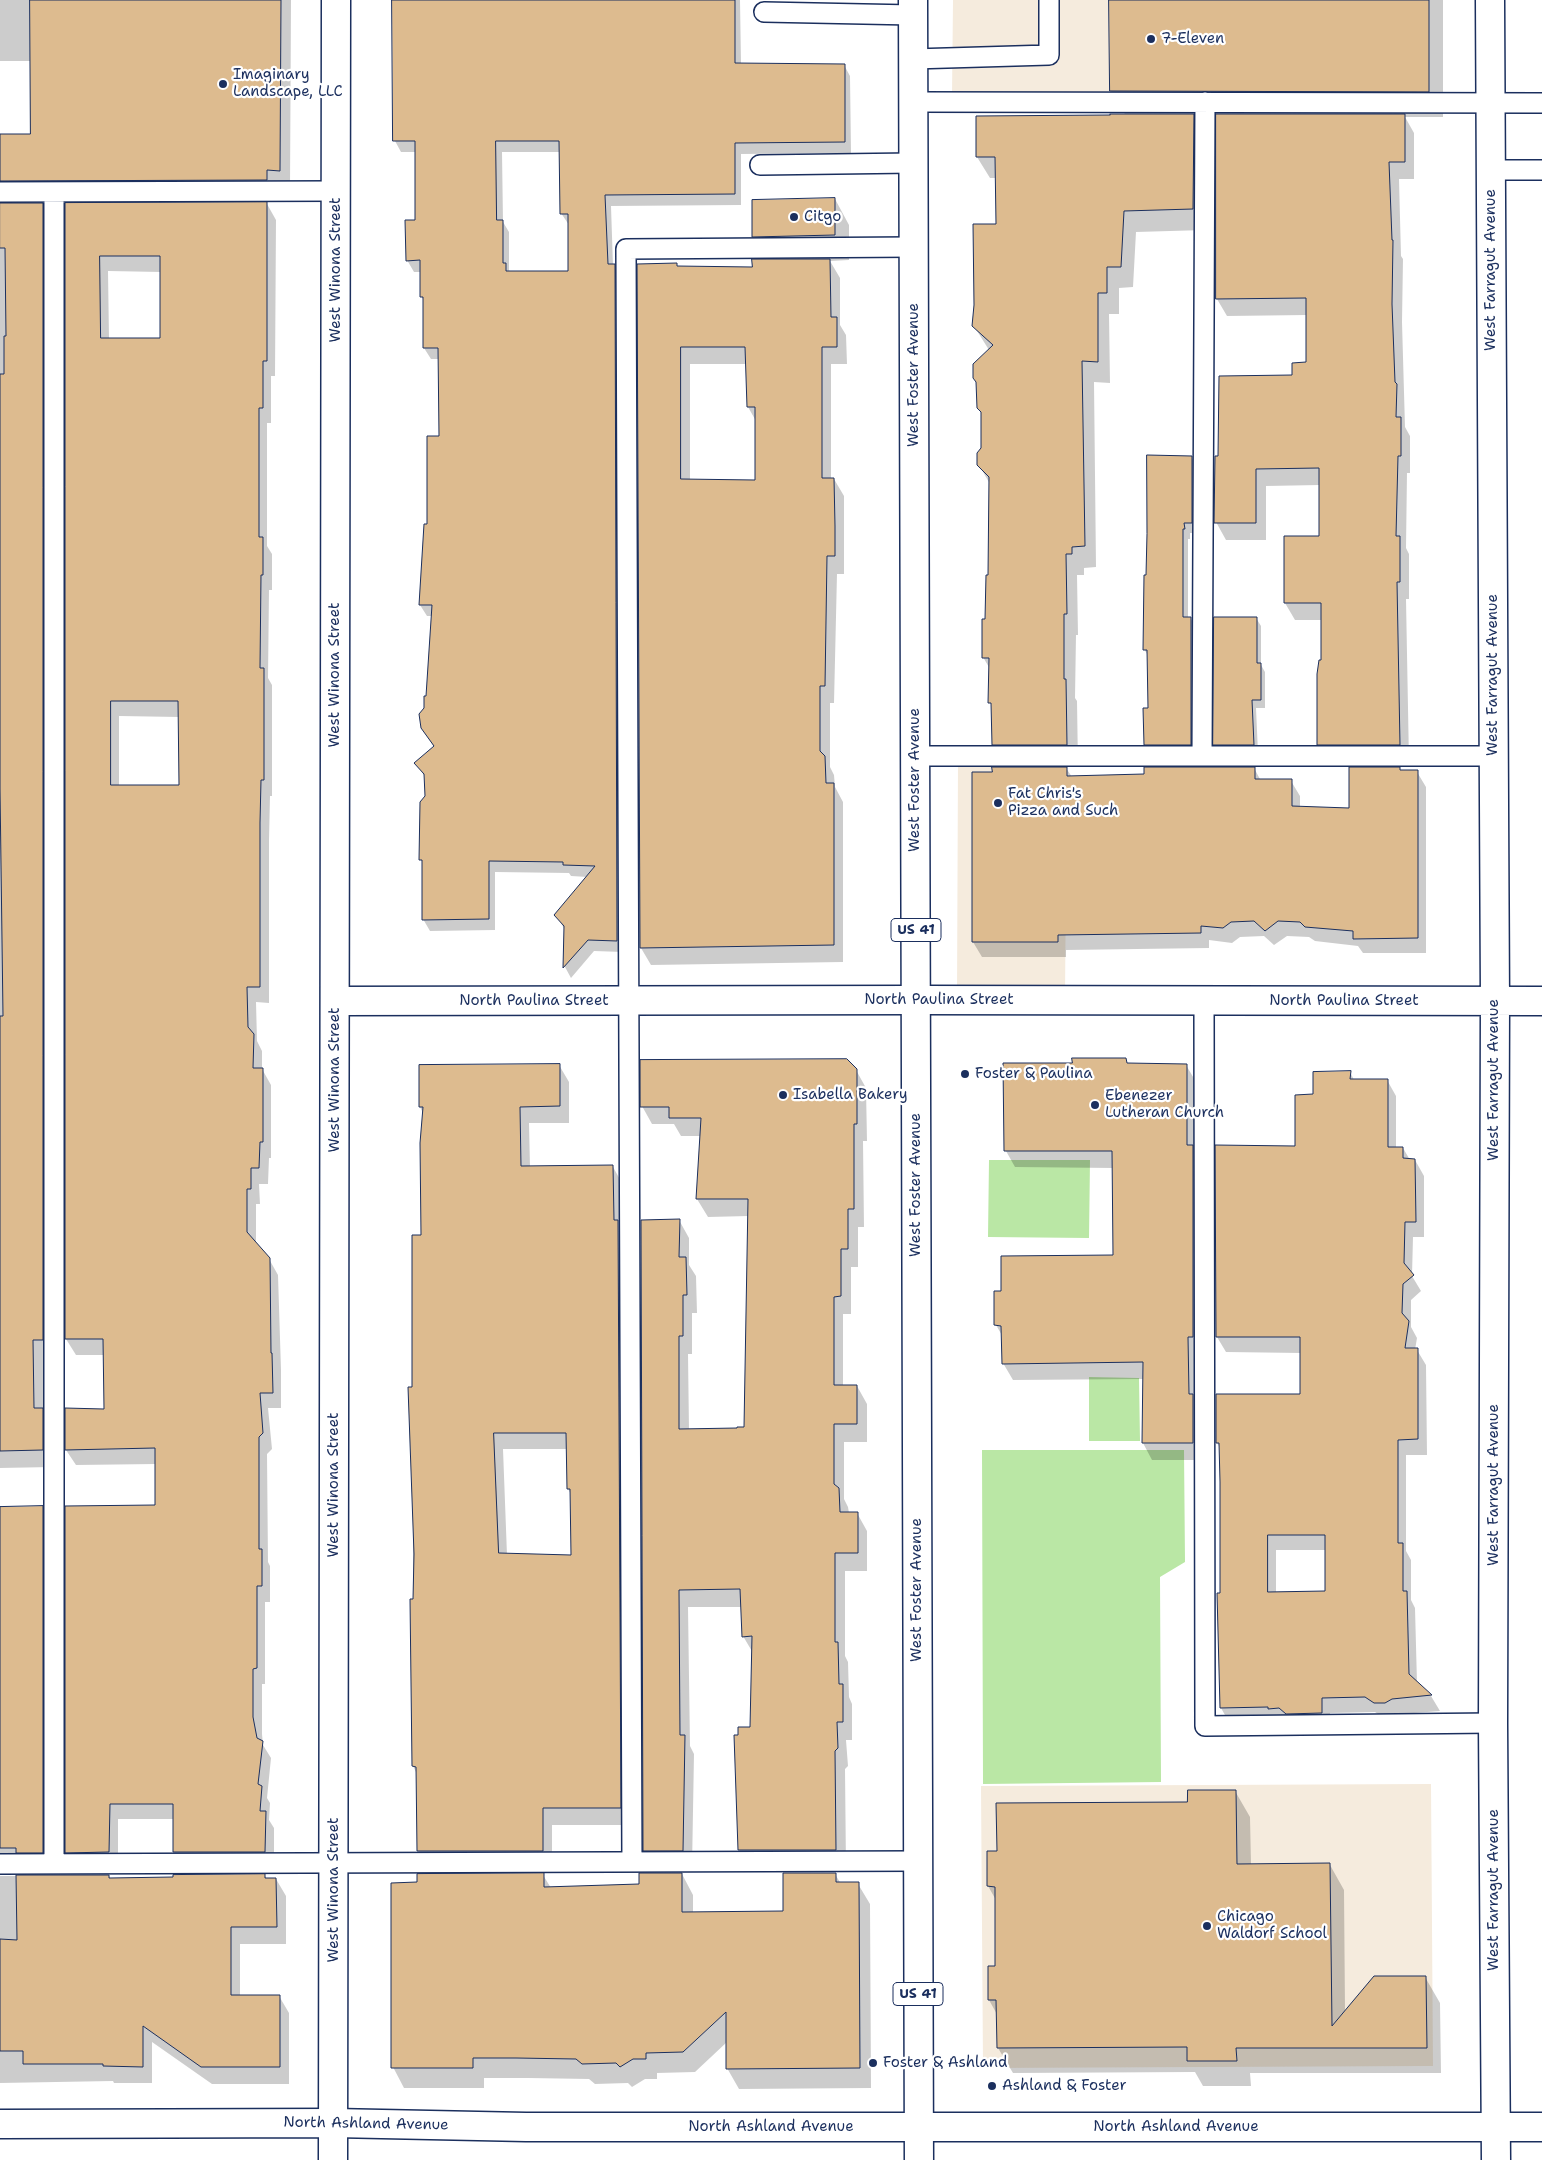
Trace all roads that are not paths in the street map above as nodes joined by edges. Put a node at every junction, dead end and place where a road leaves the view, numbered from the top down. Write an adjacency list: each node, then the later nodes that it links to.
1 (336, 0): 15 (street, West Winona Street)
2 (1049, 0): 6 (lane)
3 (1490, 0): 9 (street, West Farragut Avenue)
4 (913, 8): 5 (lane); 6 (street, West Foster Avenue / US 41)
5 (764, 12)
6 (913, 59): 7 (street, West Foster Avenue / US 41)
7 (914, 102): 8 (lane); 11 (street, West Foster Avenue / US 41)
8 (1204, 102): 9 (lane); 20 (lane)
9 (1491, 103): 10 (lane); 13 (street, West Farragut Avenue)
10 (1542, 103)
11 (913, 163): 12 (lane); 18 (street, West Foster Avenue / US 41)
12 (760, 165)
13 (1491, 170): 14 (lane); 21 (street, West Farragut Avenue)
14 (1542, 170)
15 (336, 191): 17 (lane); 25 (street, West Winona Street)
16 (0, 192): 17 (lane)
17 (54, 192): 33 (lane)
18 (914, 248): 19 (street, West Foster Avenue / US 41); 22 (lane)
19 (915, 756): 20 (lane); 23 (street, West Foster Avenue / US 41)
20 (1202, 756): 21 (lane)
21 (1493, 756): 26 (street, West Farragut Avenue)
22 (629, 1000): 23 (street, North Paulina Street); 25 (street, North Paulina Street); 29 (lane)
23 (916, 1000): 24 (street, North Paulina Street); 30 (street, West Foster Avenue / US 41)
24 (1204, 1000): 26 (street, North Paulina Street); 28 (lane)
25 (335, 1001): 31 (street, West Winona Street)
26 (1495, 1001): 27 (street, North Paulina Street); 28 (street, West Farragut Avenue)
27 (1542, 1001)
28 (1493, 1723): 37 (street, West Farragut Avenue)
29 (632, 1861): 30 (lane); 31 (lane)
30 (918, 1861): 36 (street, West Foster Avenue / US 41)
31 (334, 1862): 33 (lane); 34 (street, West Winona Street)
32 (0, 1864): 33 (lane)
33 (54, 1864)
34 (334, 2123): 35 (street, North Ashland Avenue); 36 (street, North Ashland Avenue); 39 (street, West Winona Street)
35 (0, 2124)
36 (919, 2127): 37 (street, North Ashland Avenue); 40 (street, West Foster Avenue / US 41)
37 (1495, 2127): 38 (street, North Ashland Avenue); 41 (street, West Farragut Avenue)
38 (1542, 2127)
39 (333, 2160)
40 (918, 2160)
41 (1496, 2160)

